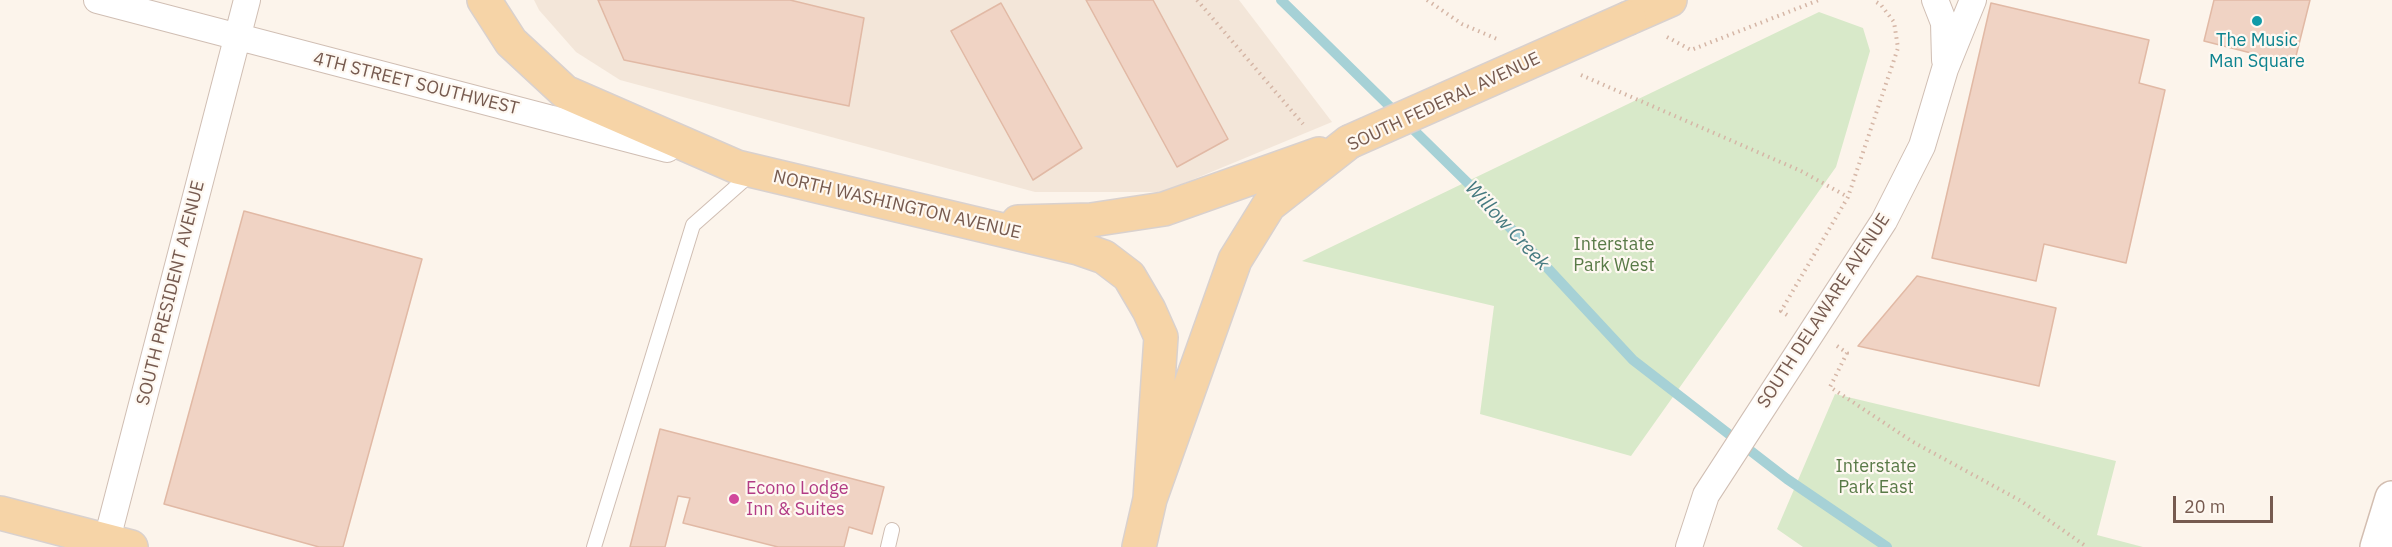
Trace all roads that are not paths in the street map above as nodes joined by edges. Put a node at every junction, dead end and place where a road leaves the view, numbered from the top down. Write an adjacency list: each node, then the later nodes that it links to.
1 (96, 0): 7 (street, 4TH STREET SOUTHWEST)
2 (247, 0): 7 (street, SOUTH PRESIDENT AVENUE)
3 (484, 0): 10 (main road, NORTH WASHINGTON AVENUE)
4 (1670, 0): 9 (main road, SOUTH FEDERAL AVENUE, bridge)
5 (1935, 0): 8 (street, SOUTH DELAWARE AVENUE)
6 (1973, 0): 8 (street, SOUTH DELAWARE AVENUE)
7 (237, 38): 10 (street, 4TH STREET SOUTHWEST); 16 (street, SOUTH PRESIDENT AVENUE)
8 (1945, 69): 20 (street, SOUTH DELAWARE AVENUE)
9 (1349, 142): 11 (main road); 13 (main road, SOUTH FEDERAL AVENUE)
10 (746, 169): 11 (main road, NORTH WASHINGTON AVENUE); 17 (lane)
11 (975, 224): 13 (main road, NORTH WASHINGTON AVENUE)
12 (2392, 498): 21 (main road)
13 (1150, 499): 19 (main road, SOUTH FEDERAL AVENUE)
14 (0, 513): 16 (main road)
15 (892, 530): 18 (lane)
16 (114, 545)
17 (594, 547)
18 (888, 547)
19 (1139, 547)
20 (1689, 547)
21 (2377, 547)

